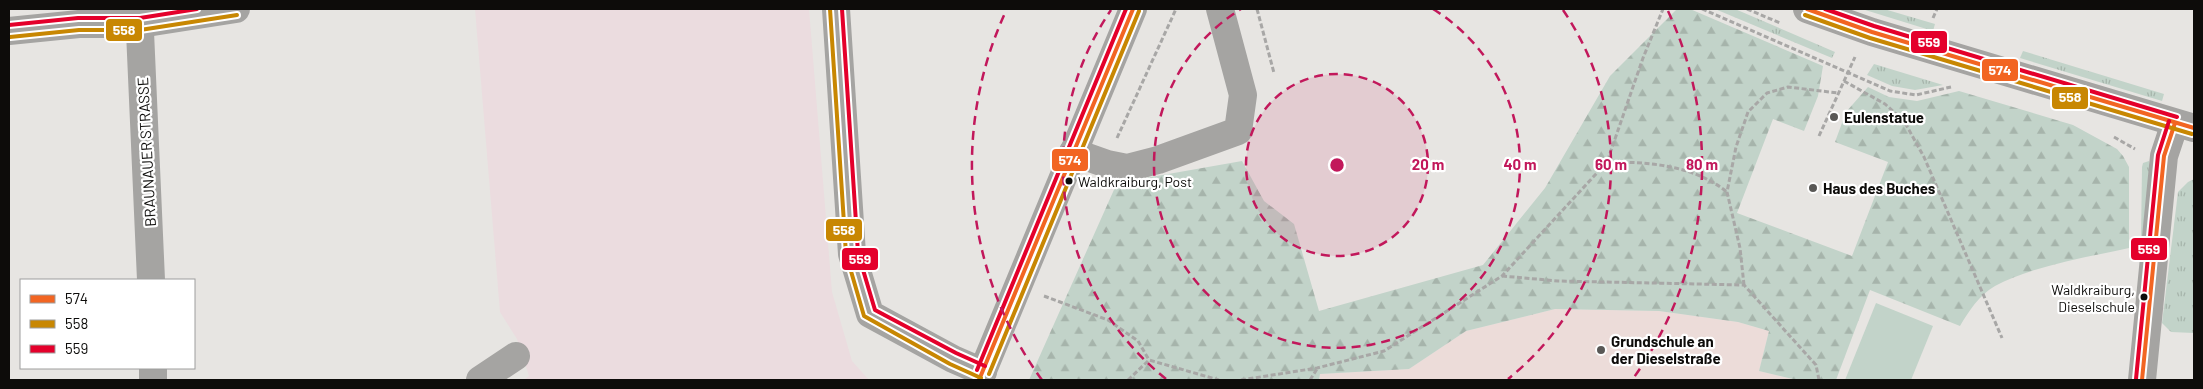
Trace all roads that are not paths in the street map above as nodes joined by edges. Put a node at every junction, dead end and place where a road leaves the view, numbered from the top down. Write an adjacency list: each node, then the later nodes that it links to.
1 (236, 9): 6 (street)
2 (836, 9): 12 (street)
3 (1133, 9): 9 (street)
4 (1220, 9): 9 (street)
5 (1807, 9): 8 (street)
6 (140, 16): 7 (street); 10 (street, BRAUNAUER STRASSE)
7 (9, 31)
8 (2184, 126): 14 (street)
9 (1073, 152): 12 (street)
10 (151, 279)
11 (516, 356): 13 (street)
12 (981, 376)
13 (480, 380)
14 (2142, 380)

